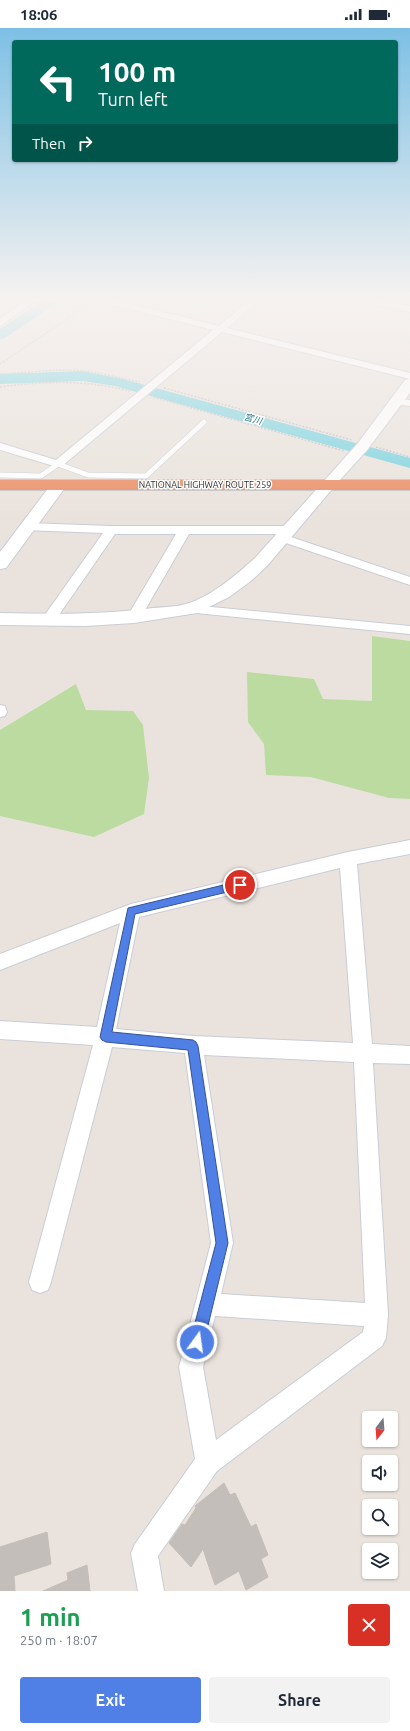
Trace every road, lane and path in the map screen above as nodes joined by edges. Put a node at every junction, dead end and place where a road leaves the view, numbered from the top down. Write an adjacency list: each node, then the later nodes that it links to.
1 (15, 373): 5 (path)
2 (100, 373): 8 (path)
3 (168, 373): 8 (street)
4 (398, 373): 6 (street)
5 (0, 374)
6 (410, 376)
7 (410, 383): 11 (street)
8 (152, 386): 10 (street); 14 (path)
9 (0, 387): 10 (path)
10 (142, 395): 14 (path); 16 (street)
11 (404, 402): 14 (street)
12 (204, 422): 16 (lane)
13 (0, 446): 16 (street)
14 (360, 449): 15 (path); 20 (street)
15 (410, 457)
16 (58, 464): 17 (lane)
17 (0, 475)
18 (0, 485): 19 (highway, NATIONAL HIGHWAY ROUTE 259)
19 (59, 485): 20 (highway, NATIONAL HIGHWAY ROUTE 259); 22 (street)
20 (327, 485): 21 (highway, NATIONAL HIGHWAY ROUTE 259); 25 (street)
21 (410, 485)
22 (27, 528): 23 (street); 26 (street)
23 (111, 530): 24 (street); 31 (street)
24 (184, 531): 25 (street); 29 (street)
25 (284, 534): 27 (street); 28 (street)
26 (0, 564)
27 (410, 581)
28 (191, 608): 29 (street); 32 (street)
29 (134, 617): 31 (street)
30 (0, 619): 31 (street)
31 (49, 619)
32 (410, 630)
33 (410, 847): 34 (street)
34 (348, 859): 35 (street); 40 (street)
35 (131, 911): 36 (street); 38 (street)
36 (0, 962)
37 (0, 1030): 38 (street)
38 (106, 1037): 39 (street); 42 (street)
39 (193, 1046): 40 (street); 43 (street)
40 (363, 1053): 41 (street); 44 (street)
41 (410, 1055)
42 (40, 1282)
43 (206, 1304): 44 (street); 45 (street)
44 (377, 1315): 45 (street)
45 (208, 1462): 46 (street)
46 (151, 1591)

